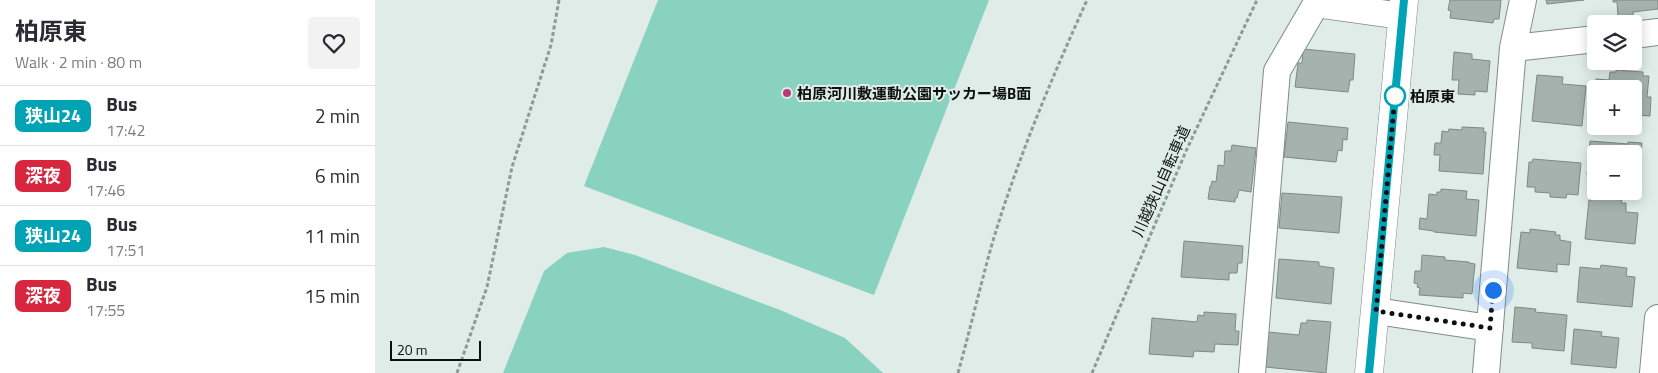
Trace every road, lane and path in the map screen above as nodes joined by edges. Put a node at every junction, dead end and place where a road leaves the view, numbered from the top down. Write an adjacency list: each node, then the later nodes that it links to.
1 (559, 0): 14 (path)
2 (1087, 0): 15 (path)
3 (1257, 0): 16 (path, 川越狭山自転車道)
4 (1523, 0): 9 (street)
5 (1403, 8): 10 (street); 17 (street)
6 (1658, 32): 7 (street)
7 (1642, 34)
8 (1587, 40): 9 (street)
9 (1513, 48): 12 (street)
10 (1376, 311): 12 (street); 18 (street)
11 (1658, 318): 13 (street)
12 (1490, 328): 19 (street)
13 (1655, 362)
14 (457, 373)
15 (958, 373)
16 (1092, 373)
17 (1253, 373)
18 (1369, 373)
19 (1486, 373)

